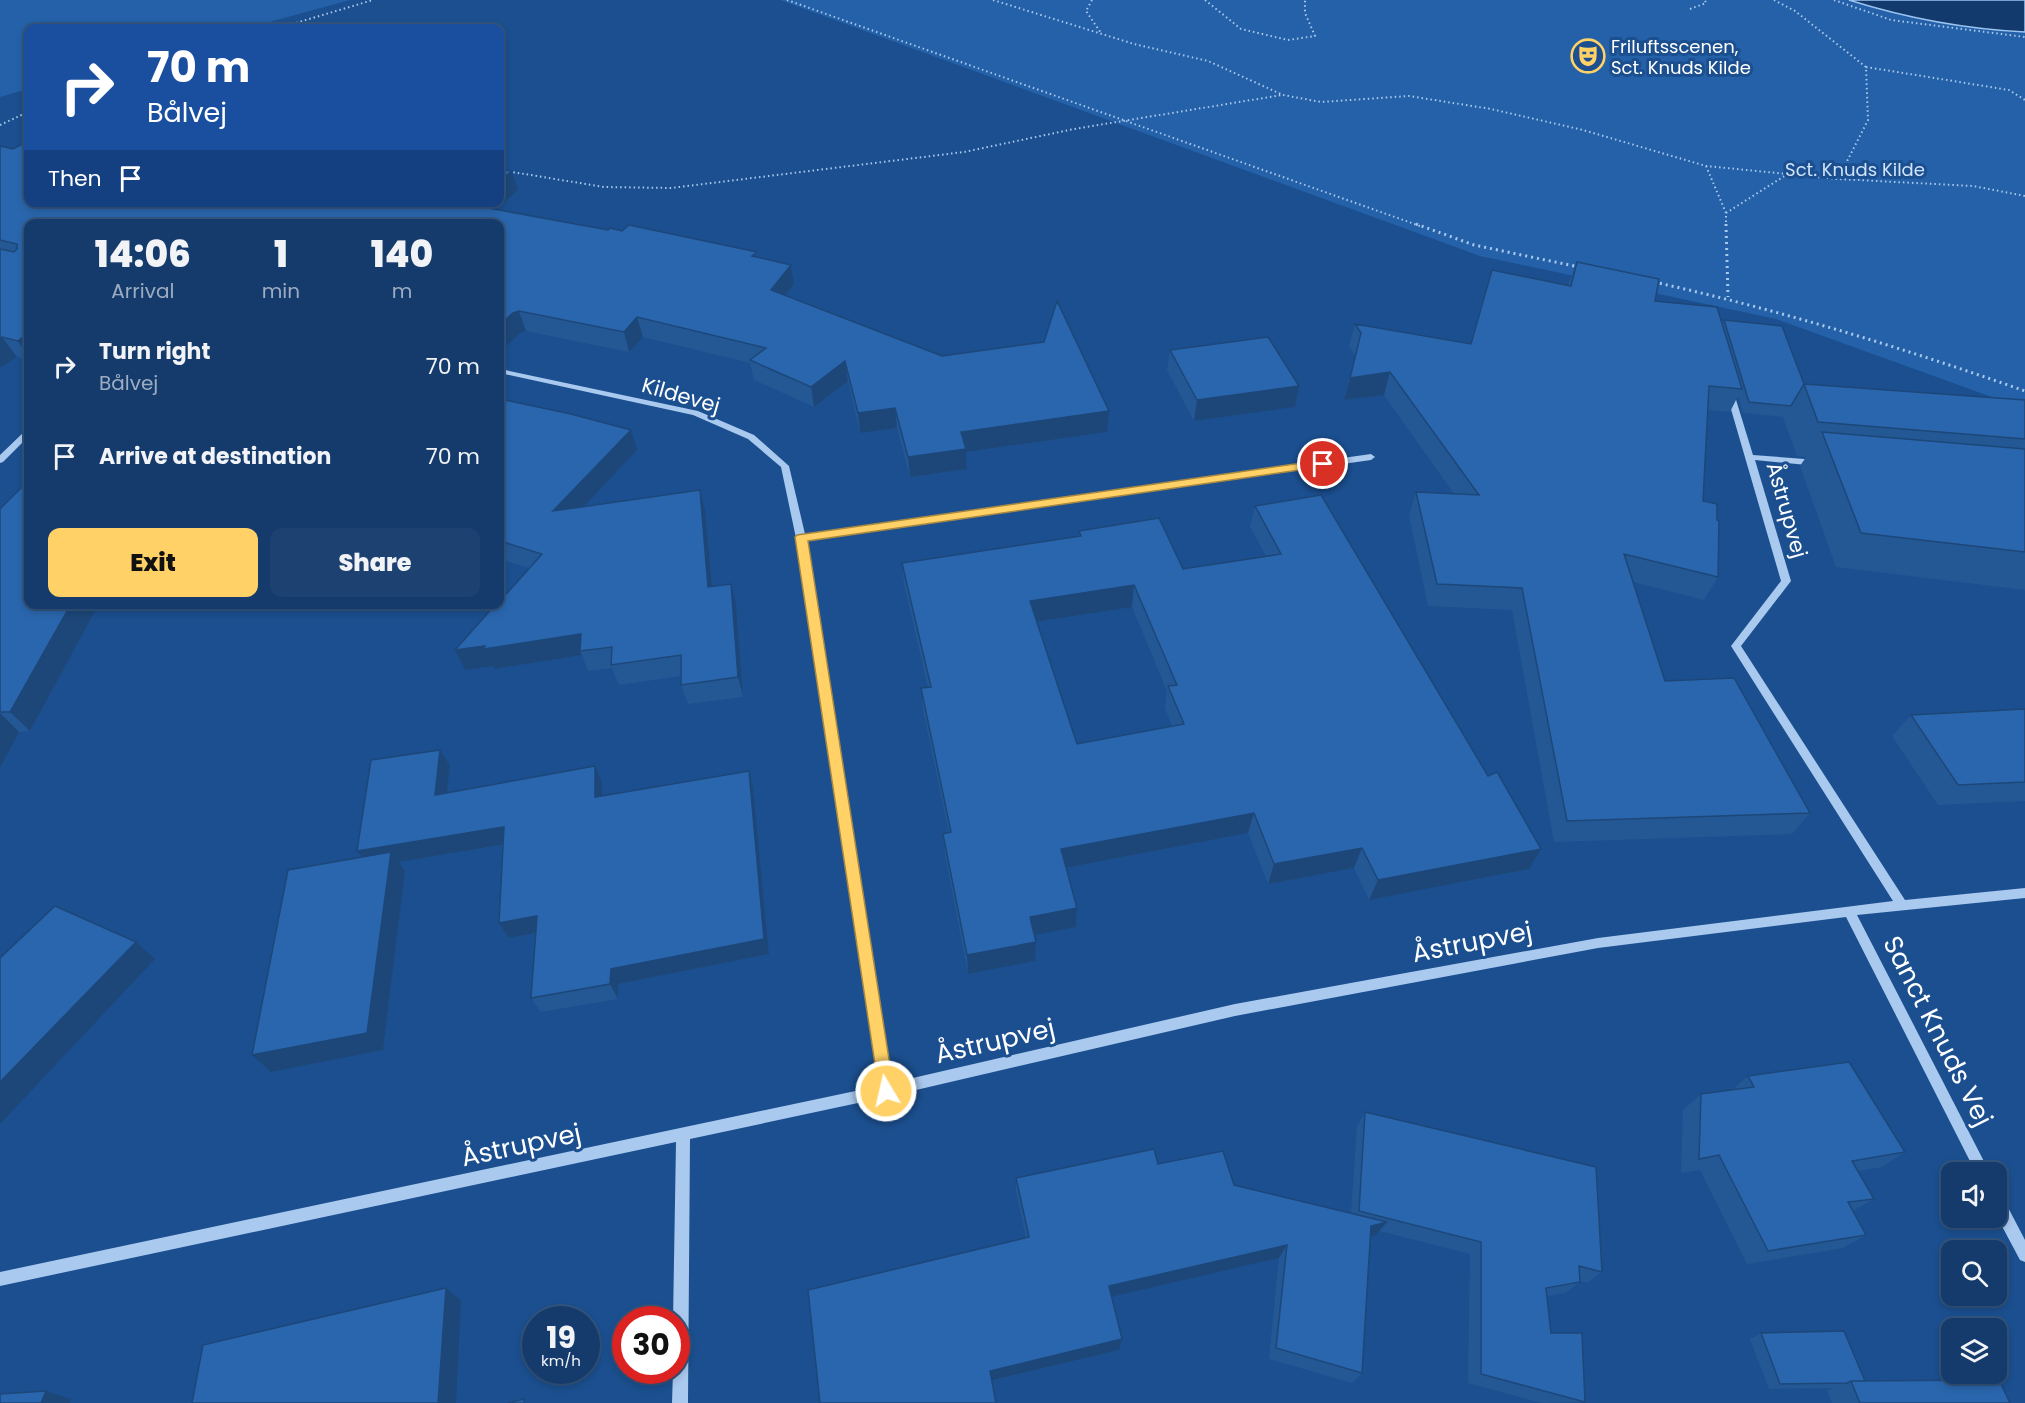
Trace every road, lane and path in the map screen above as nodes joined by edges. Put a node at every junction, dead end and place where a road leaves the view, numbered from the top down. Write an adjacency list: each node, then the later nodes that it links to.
1 (373, 0): 11 (path)
2 (787, 0): 18 (path)
3 (993, 0): 12 (path)
4 (1092, 0): 12 (path)
5 (1205, 0): 6 (path)
6 (1305, 0)
7 (1705, 0): 10 (path)
8 (1774, 0): 14 (path)
9 (1834, 0): 13 (path)
10 (1690, 9)
11 (292, 24)
12 (1102, 34): 15 (path)
13 (2025, 37)
14 (1866, 67): 16 (path); 23 (path)
15 (1283, 95): 18 (path); 20 (path)
16 (2025, 100)
17 (24, 114): 19 (path)
18 (1126, 120): 21 (path); 26 (path)
19 (0, 125)
20 (1706, 166): 22 (path); 25 (path)
21 (504, 171)
22 (1787, 174): 23 (path); 25 (path)
23 (1838, 178): 24 (path)
24 (2025, 196)
25 (1726, 213): 28 (path)
26 (1589, 269)
27 (1647, 281): 28 (path)
28 (1728, 297): 31 (path)
29 (504, 372): 37 (street, Kildevej)
30 (1727, 380): 34 (street, Åstrupvej)
31 (2025, 391)
32 (24, 437): 35 (street)
33 (1371, 457): 37 (street)
34 (1749, 457): 36 (street, Åstrupvej); 39 (street, Åstrupvej)
35 (0, 460)
36 (1830, 464)
37 (801, 537): 41 (street, Kildevej)
38 (2025, 893): 39 (street, Åstrupvej)
39 (1902, 905): 40 (street, Åstrupvej)
40 (1849, 911): 41 (street, Åstrupvej); 43 (street, Sanct Knuds Vej)
41 (886, 1091): 42 (street, Åstrupvej)
42 (683, 1134): 46 (street, Åstrupvej); 47 (street)
43 (1977, 1162)
44 (2007, 1220): 45 (street)
45 (2025, 1255)
46 (0, 1279)
47 (680, 1403)

